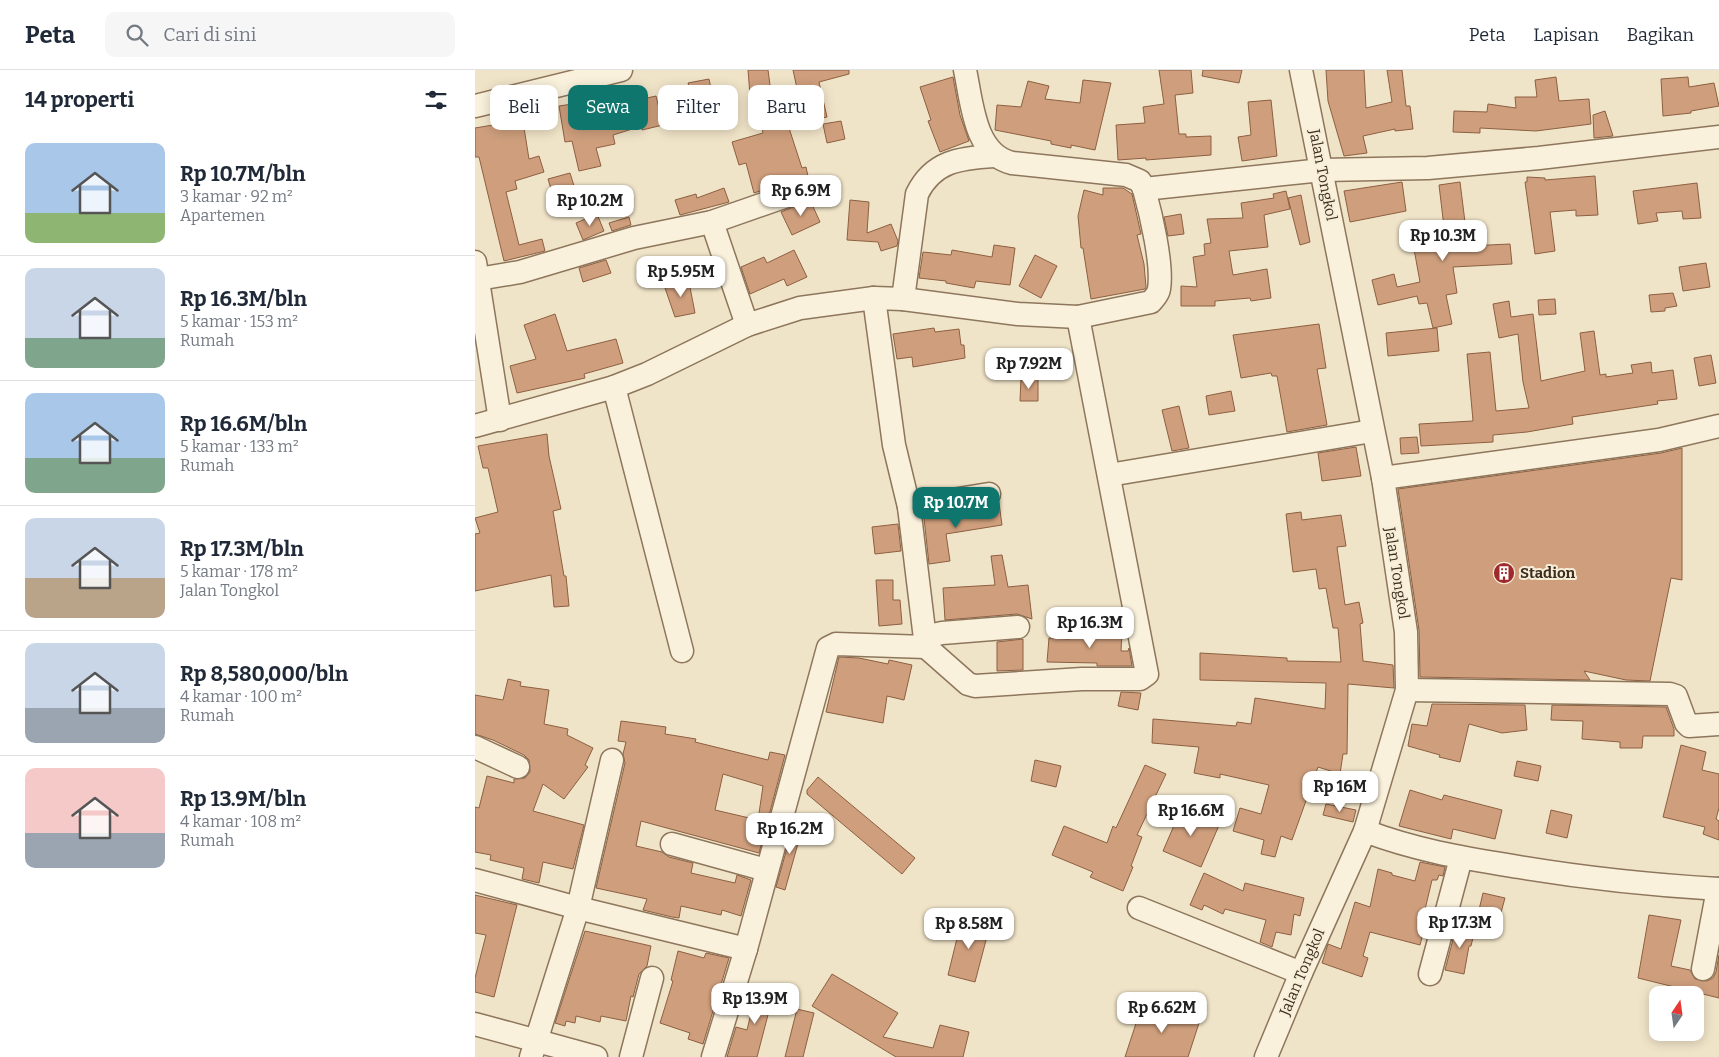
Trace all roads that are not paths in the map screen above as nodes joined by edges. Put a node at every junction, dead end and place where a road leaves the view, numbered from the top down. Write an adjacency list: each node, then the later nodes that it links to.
1 (621, 70): 4 (street)
2 (965, 70): 6 (street)
3 (1301, 70): 7 (street, Jalan Tongkol)
4 (475, 106)
5 (1719, 137): 7 (street)
6 (994, 156): 8 (street); 13 (street)
7 (1322, 170): 8 (street); 20 (street, Jalan Tongkol)
8 (1144, 189): 14 (street)
9 (801, 192): 10 (street)
10 (712, 222): 11 (street); 15 (street)
11 (477, 270): 17 (street)
12 (874, 298): 13 (street); 15 (street); 24 (street)
13 (903, 299): 14 (street)
14 (1078, 317): 21 (street)
15 (747, 325): 16 (street)
16 (614, 387): 17 (street); 27 (street)
17 (501, 420): 18 (street)
18 (475, 426)
19 (1719, 426): 22 (street)
20 (1372, 430): 21 (street); 22 (street, Jalan Tongkol)
21 (1109, 475): 26 (street)
22 (1383, 478): 28 (street, Jalan Tongkol)
23 (989, 494): 24 (street)
24 (909, 507): 26 (street)
25 (1018, 627): 26 (street)
26 (926, 647): 36 (street)
27 (682, 651)
28 (1407, 690): 29 (street); 33 (street, Jalan Tongkol)
29 (1719, 724)
30 (475, 747): 32 (street)
31 (612, 760): 39 (street)
32 (518, 767)
33 (1365, 831): 35 (street); 43 (street, Jalan Tongkol)
34 (671, 844): 36 (street)
35 (1461, 858): 38 (street); 44 (street)
36 (766, 870): 41 (street)
37 (475, 880): 39 (street)
38 (1719, 889): 42 (street)
39 (578, 908): 41 (street); 47 (street)
40 (1139, 908): 43 (street)
41 (746, 949): 50 (street)
42 (1703, 969)
43 (1301, 973): 51 (street, Jalan Tongkol)
44 (1430, 974)
45 (652, 978): 49 (street)
46 (475, 1024): 47 (street)
47 (533, 1048): 48 (street)
48 (596, 1057)
49 (631, 1057)
50 (713, 1057)
51 (1266, 1057)

